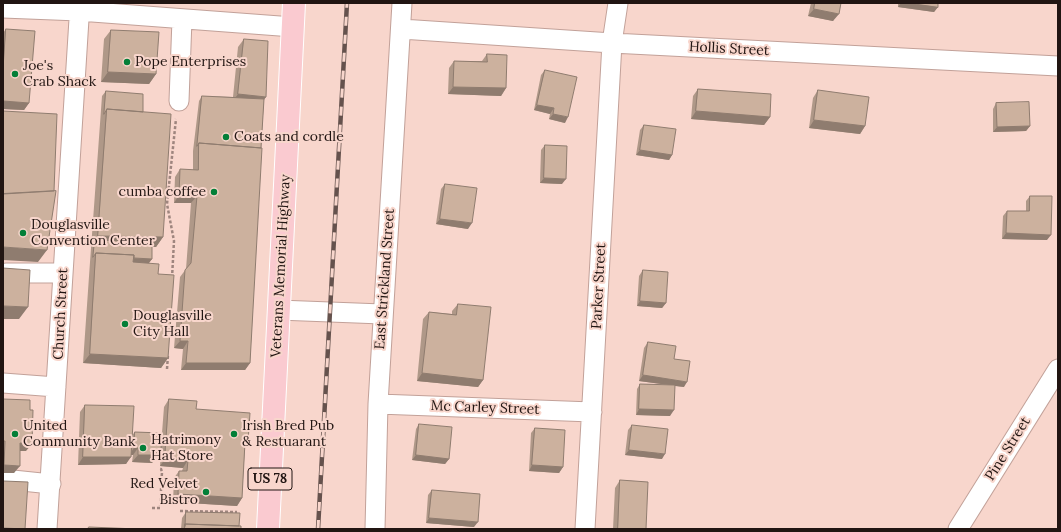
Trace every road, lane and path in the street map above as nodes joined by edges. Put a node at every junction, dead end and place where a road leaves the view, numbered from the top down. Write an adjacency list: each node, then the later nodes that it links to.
1 (294, 3): 7 (main road, Veterans Memorial Highway / US 78)
2 (402, 3): 8 (street, East Strickland Street)
3 (618, 3): 9 (street, Parker Street)
4 (80, 7): 5 (street); 6 (street); 12 (street, Church Street)
5 (3, 8)
6 (182, 19): 7 (street); 11 (street)
7 (293, 27): 15 (main road, Veterans Memorial Highway / US 78)
8 (401, 29): 9 (street, Hollis Street); 16 (street, East Strickland Street)
9 (612, 43): 10 (street, Hollis Street); 23 (street, Parker Street)
10 (1058, 66)
11 (179, 101): 13 (path)
12 (63, 273): 14 (street); 21 (street, Church Street)
13 (172, 281)
14 (5, 282)
15 (278, 310): 16 (street); 31 (main road, Veterans Memorial Highway / US 78)
16 (382, 314): 22 (street, East Strickland Street)
17 (168, 353): 18 (path)
18 (167, 369)
19 (1058, 369): 34 (street, Pine Street)
20 (3, 383): 21 (street)
21 (56, 387): 26 (street, Church Street)
22 (378, 404): 23 (street, Mc Carley Street); 32 (street, East Strickland Street)
23 (592, 412): 33 (street, Parker Street)
24 (159, 469): 27 (path)
25 (3, 479): 26 (street)
26 (51, 484): 30 (street, Church Street)
27 (152, 508)
28 (180, 511): 29 (path)
29 (237, 512)
30 (47, 529)
31 (268, 529)
32 (375, 529)
33 (585, 529)
34 (958, 529)

